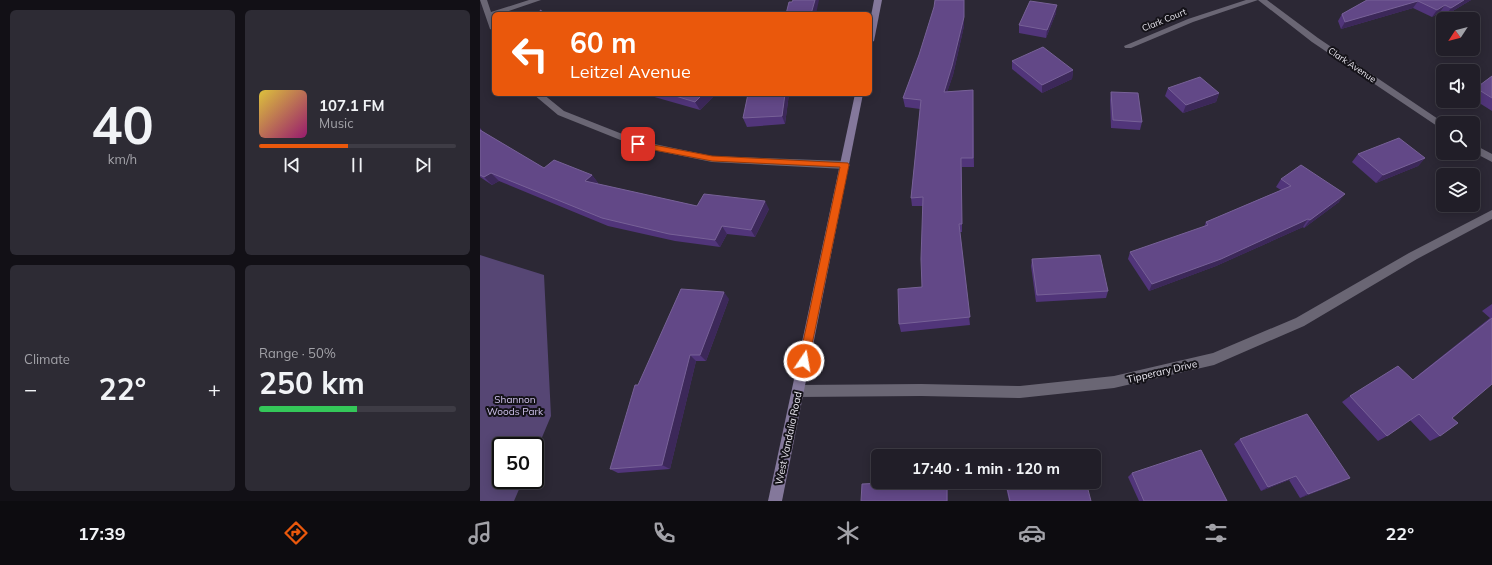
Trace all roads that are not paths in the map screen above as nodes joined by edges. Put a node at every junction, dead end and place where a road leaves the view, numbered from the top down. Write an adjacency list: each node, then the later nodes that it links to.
1 (483, 0): 8 (street)
2 (537, 0): 6 (street)
3 (878, 0): 10 (main road)
4 (1255, 0): 11 (street, Clark Court)
5 (1262, 0): 14 (street, Clark Avenue)
6 (499, 12)
7 (492, 14): 8 (street)
8 (489, 15): 9 (street)
9 (492, 24)
10 (872, 31)
11 (1128, 46)
12 (540, 96): 17 (street)
13 (859, 96): 17 (main road, West Vandalia Road)
14 (1436, 122)
15 (1480, 151): 16 (street)
16 (1492, 159)
17 (845, 165): 19 (main road, West Vandalia Road)
18 (1492, 214): 19 (street, Tipperary Drive)
19 (798, 391): 20 (main road, West Vandalia Road)
20 (775, 501)

